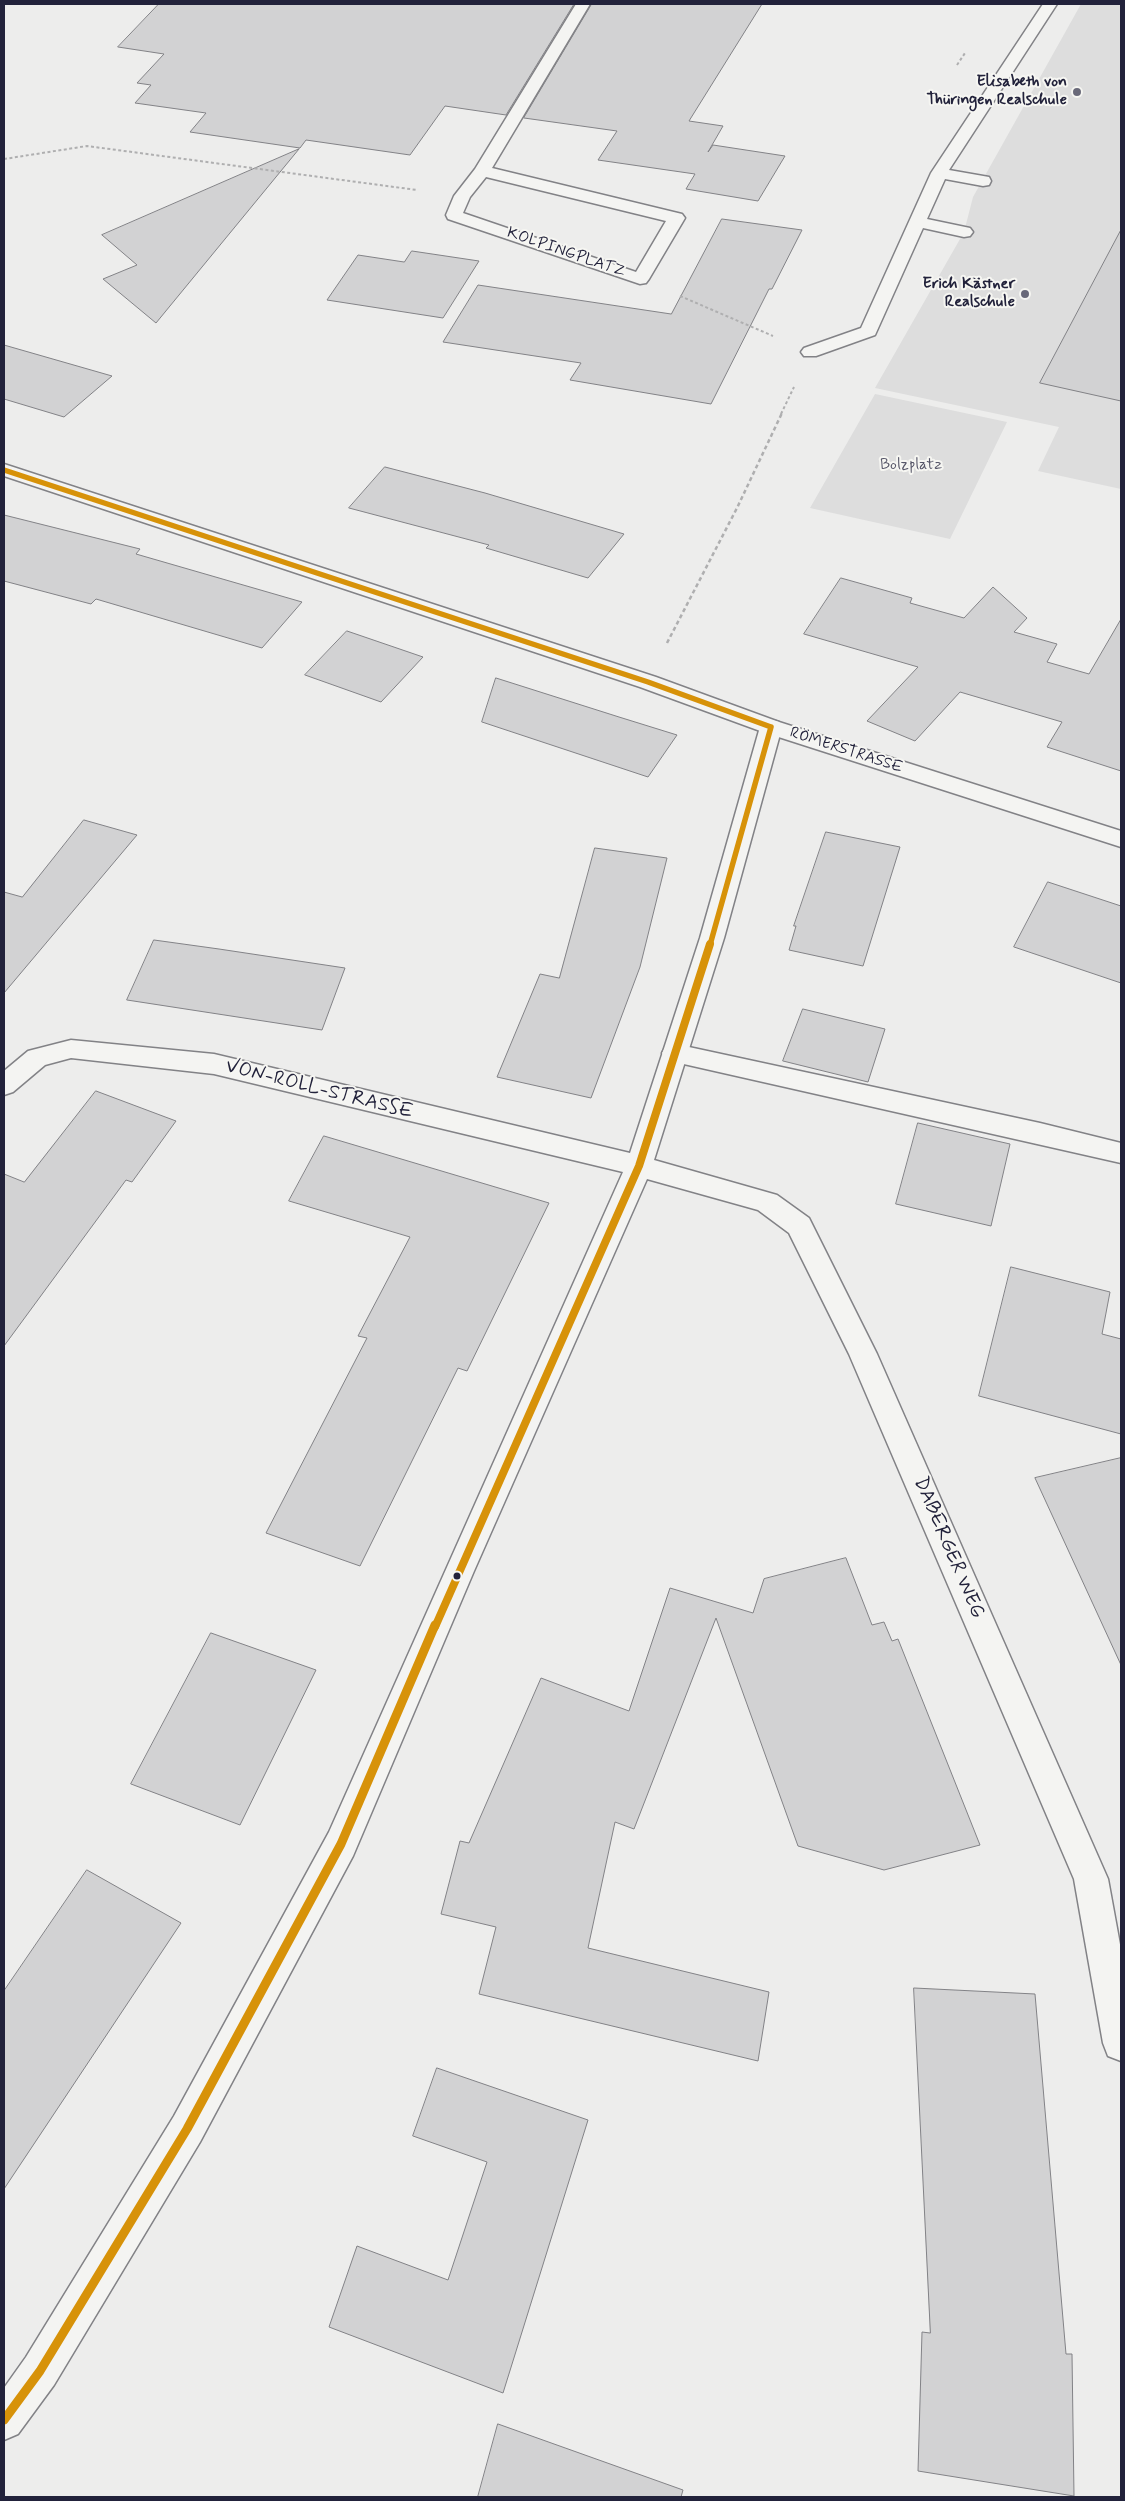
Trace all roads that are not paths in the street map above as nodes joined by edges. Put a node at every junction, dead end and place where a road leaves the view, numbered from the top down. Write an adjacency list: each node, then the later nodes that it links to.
1 (583, 4): 3 (street)
2 (1050, 4): 4 (street)
3 (482, 171): 3 (street, KOLPINGPLATZ)
4 (939, 173): 5 (street); 6 (street)
5 (984, 181)
6 (918, 222): 7 (street); 8 (street)
7 (964, 232)
8 (810, 352)
9 (4, 470): 10 (street, RÖMERSTRASSE)
10 (771, 727): 11 (street, RÖMERSTRASSE); 12 (street)
11 (1121, 840)
12 (676, 1053): 14 (street); 15 (street)
13 (4, 1084): 15 (street, VON-ROLL-STRASSE)
14 (1121, 1153)
15 (639, 1166): 16 (street, DABERGER WEG); 17 (street)
16 (1121, 2043)
17 (4, 2420)

